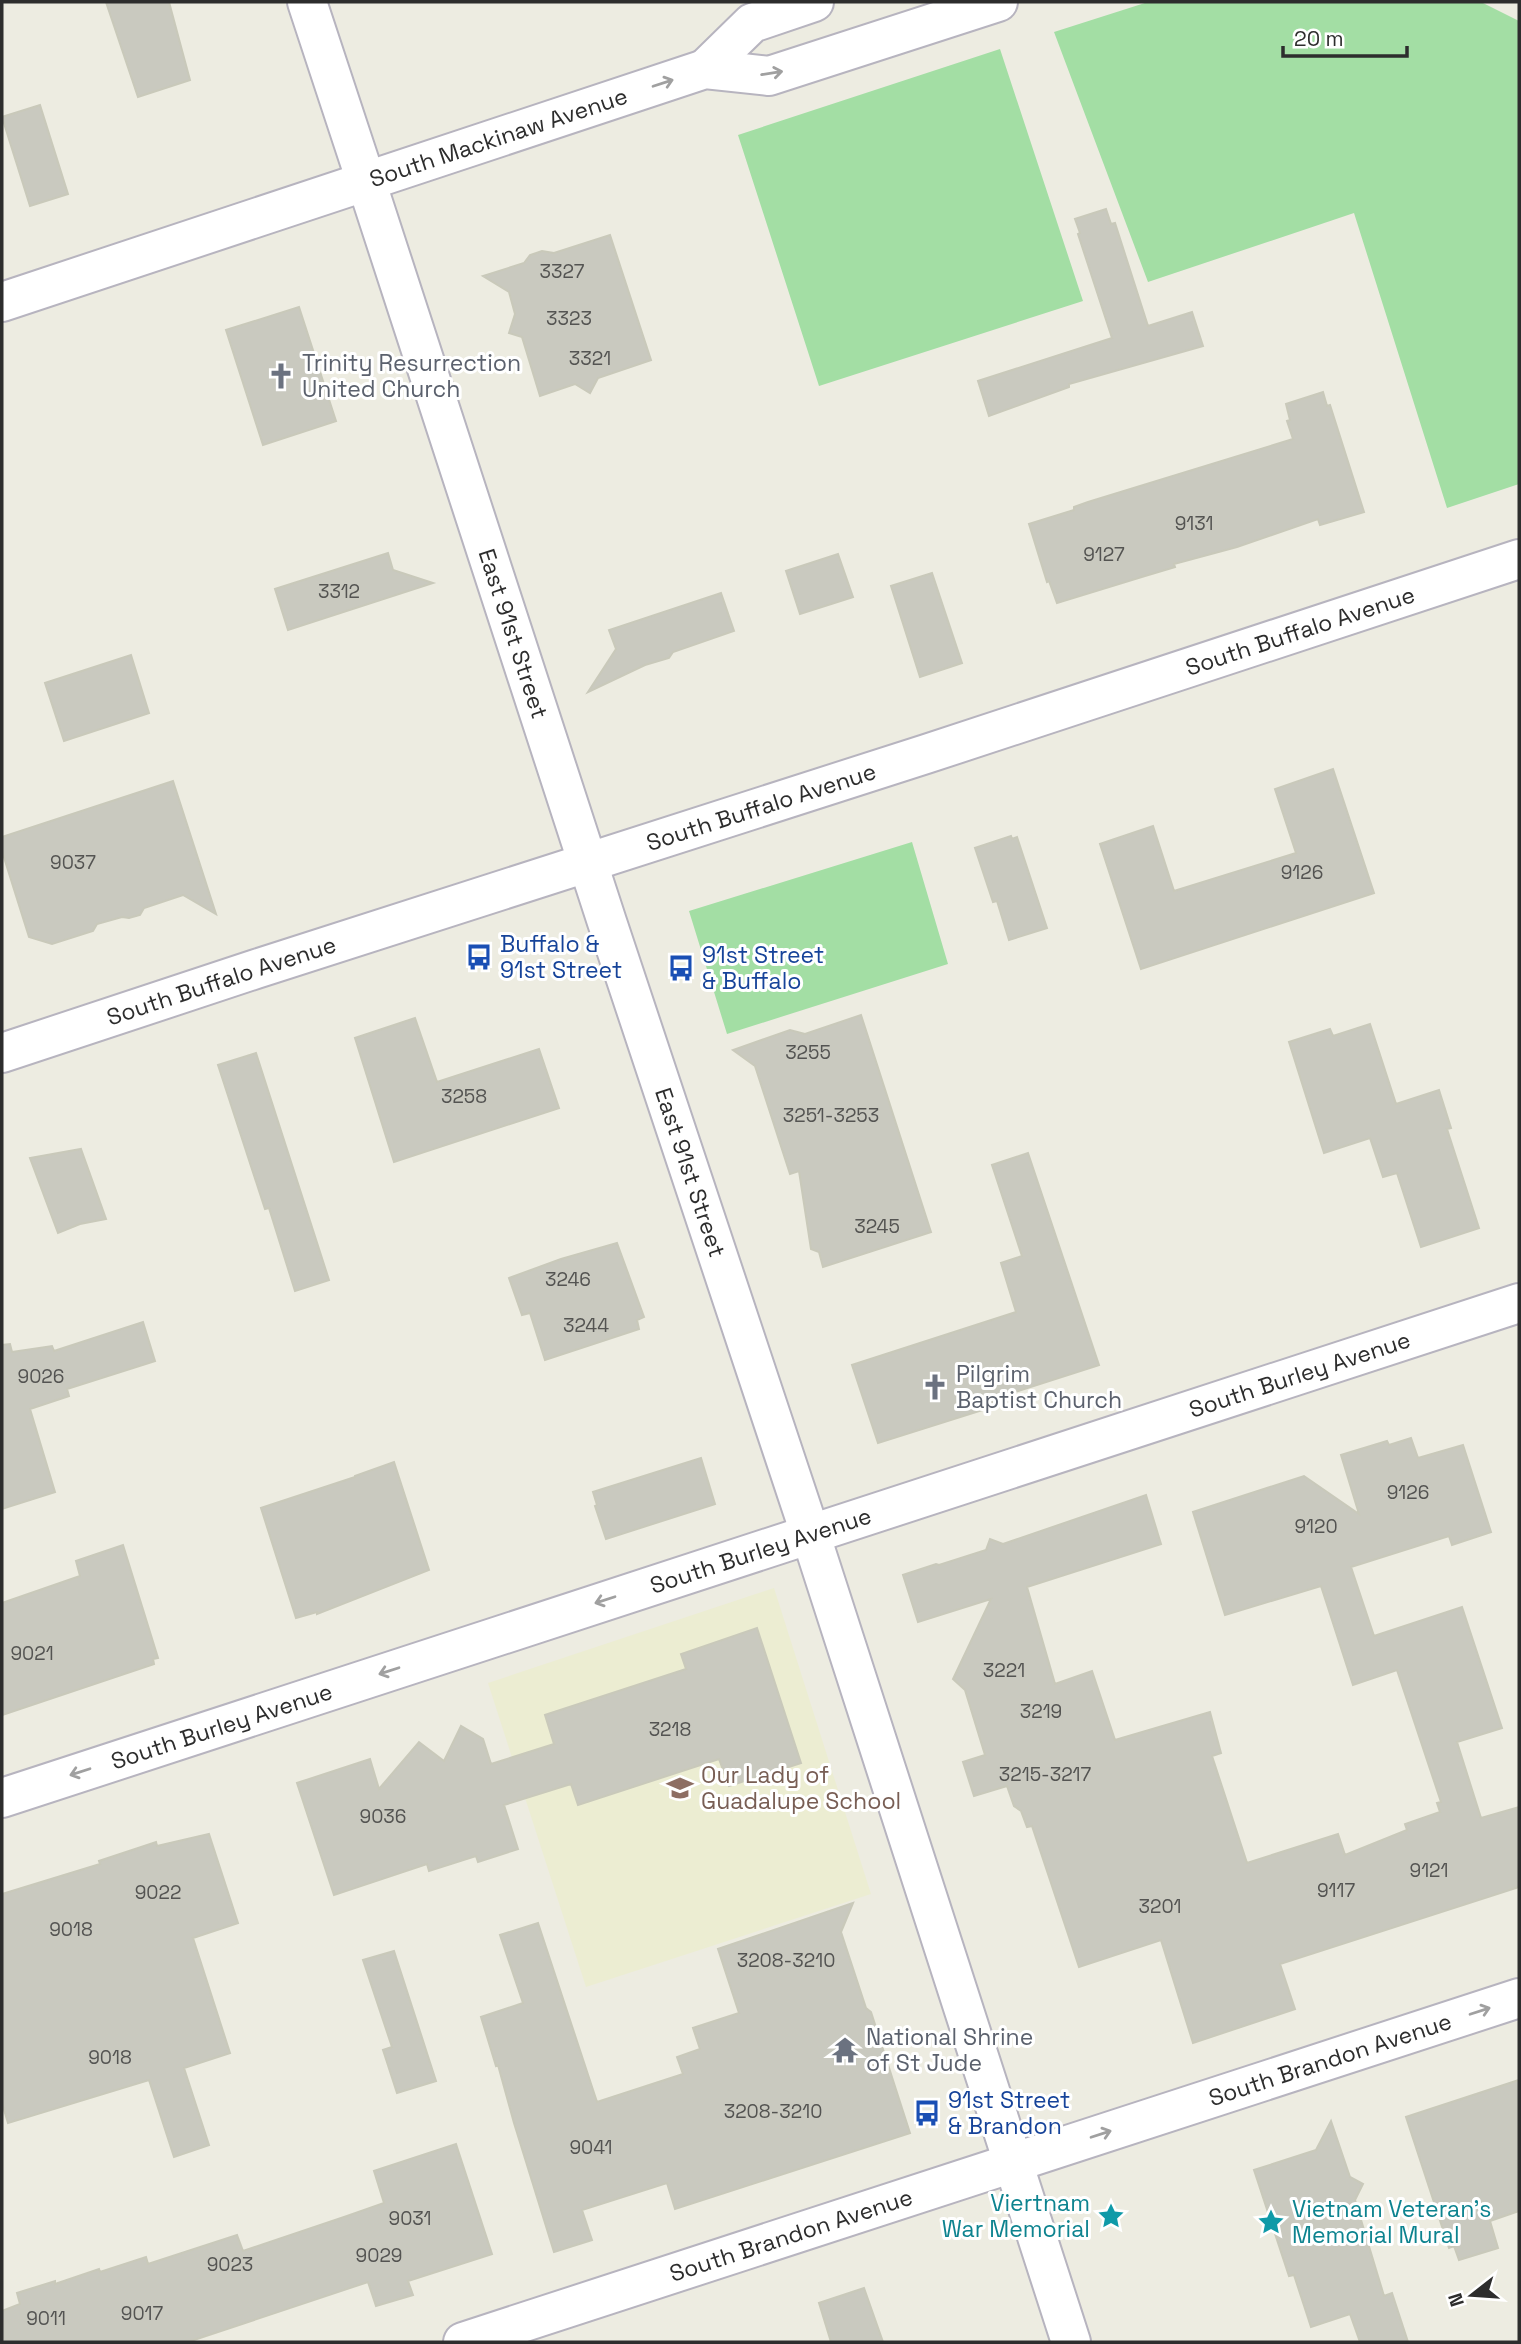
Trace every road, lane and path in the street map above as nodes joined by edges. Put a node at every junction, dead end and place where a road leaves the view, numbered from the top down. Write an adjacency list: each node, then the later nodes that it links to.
1 (307, 2): 5 (street, East 91st Street)
2 (814, 2): 4 (street)
3 (998, 2): 4 (street, South Mackinaw Avenue, one-way to 3)
4 (705, 69): 5 (street, South Mackinaw Avenue, one-way to 4)
5 (366, 181): 6 (street, South Mackinaw Avenue); 8 (street, East 91st Street)
6 (2, 302)
7 (1519, 559): 8 (street, South Buffalo Avenue)
8 (588, 863): 9 (street, South Buffalo Avenue); 11 (street, East 91st Street)
9 (2, 1053)
10 (1519, 1303): 11 (street, South Burley Avenue)
11 (810, 1533): 12 (street, South Burley Avenue, one-way to 12); 14 (street, East 91st Street)
12 (2, 1798)
13 (1519, 1998): 14 (street, South Brandon Avenue, one-way to 13)
14 (1012, 2163): 15 (street, South Brandon Avenue); 16 (street, East 91st Street)
15 (463, 2342)
16 (1070, 2342)

